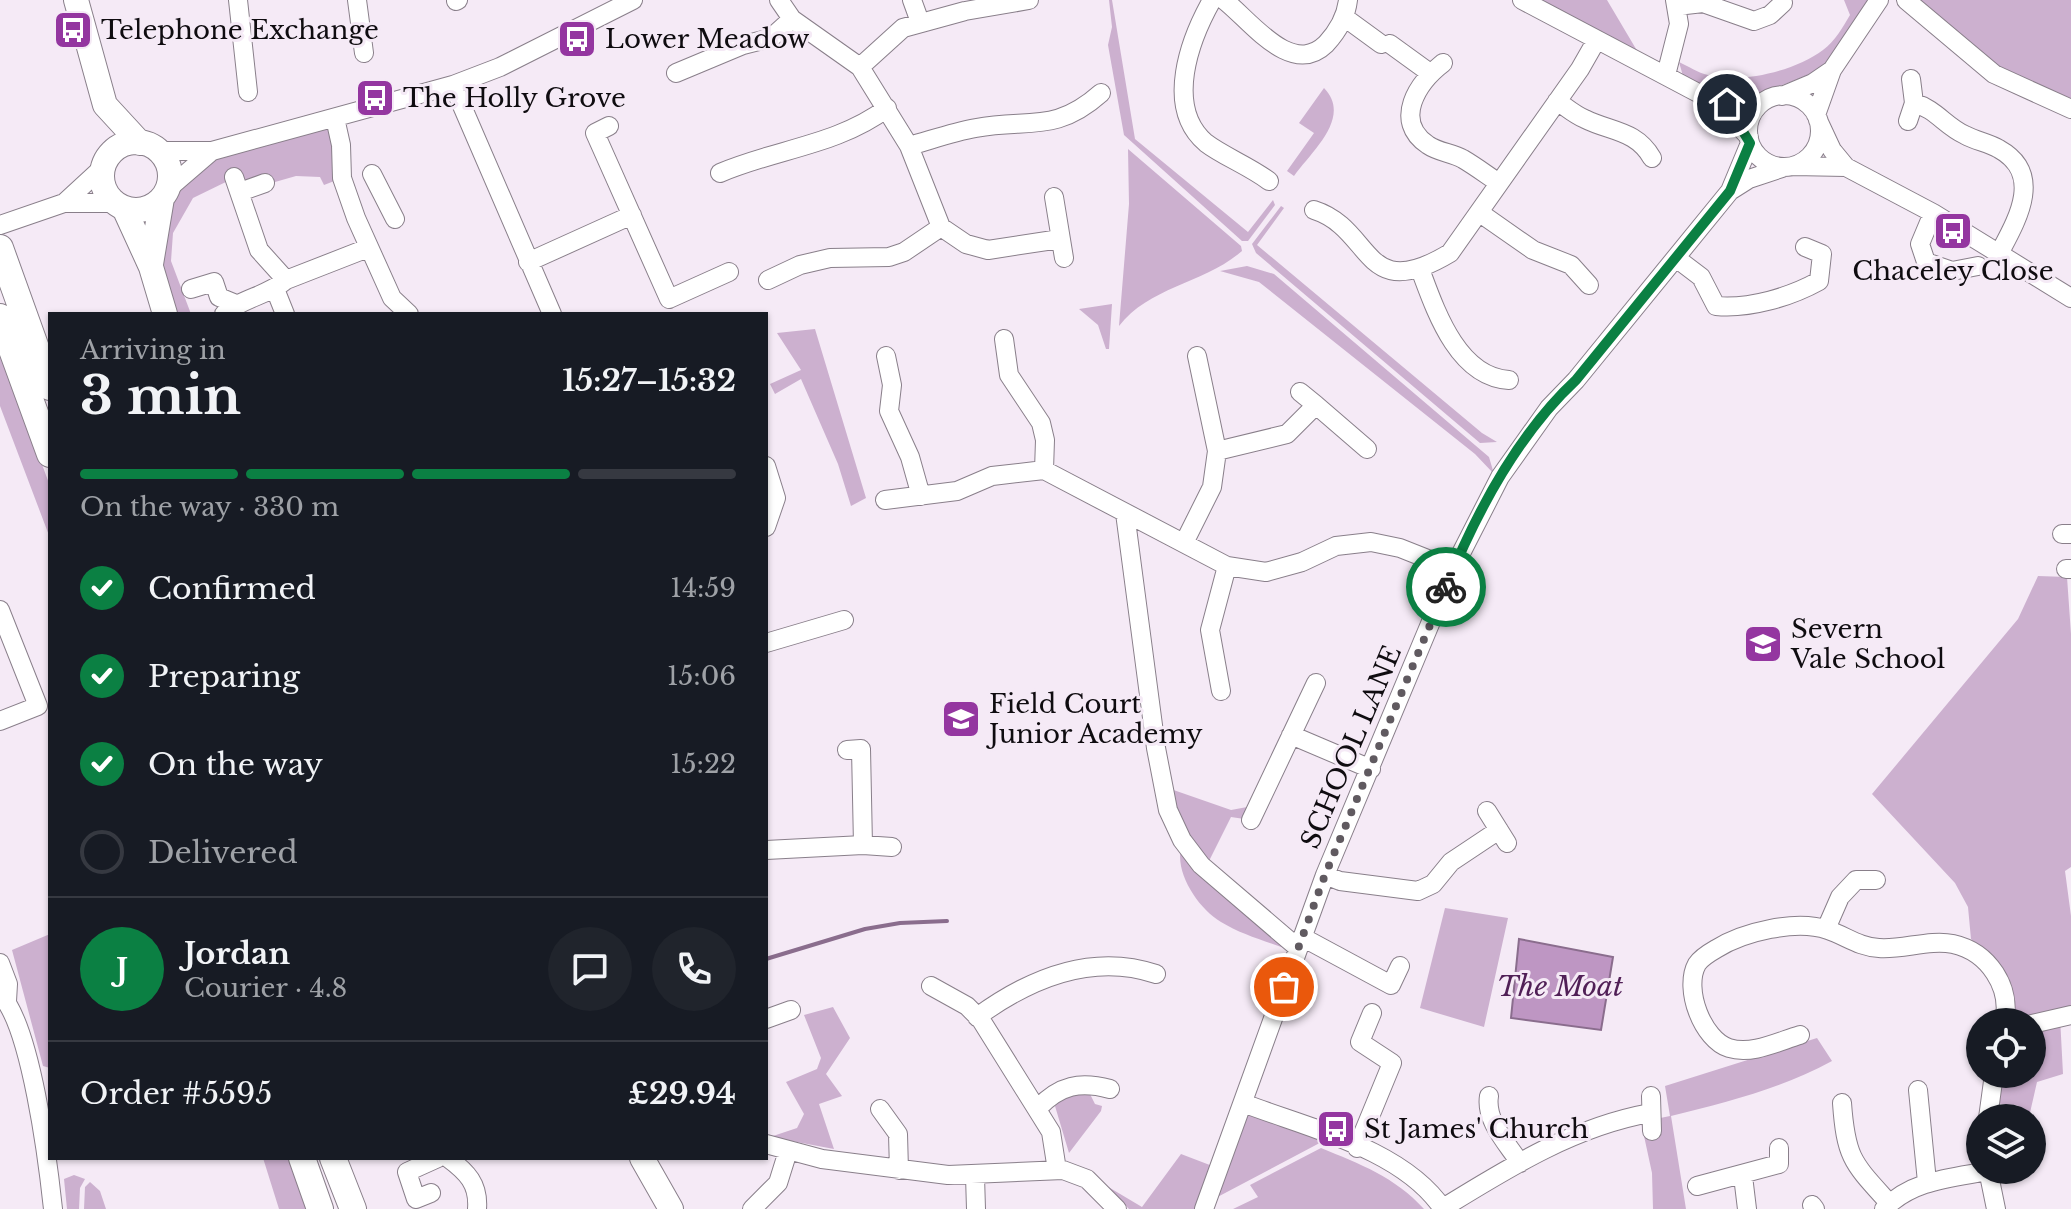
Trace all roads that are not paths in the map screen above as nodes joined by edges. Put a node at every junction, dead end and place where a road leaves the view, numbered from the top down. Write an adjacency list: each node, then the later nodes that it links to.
1 (76, 0): 32 (main road)
2 (238, 0): 27 (street)
3 (357, 0): 20 (street)
4 (633, 0): 15 (street)
5 (779, 0): 17 (street)
6 (912, 0): 18 (street)
7 (1022, 0): 18 (street)
8 (1212, 0): 48 (street)
9 (1224, 0): 16 (street)
10 (1522, 0): 19 (street)
11 (1879, 0): 22 (street)
12 (1906, 0): 34 (street)
13 (1676, 3): 14 (street); 24 (street)
14 (1783, 3)
15 (608, 6): 26 (street)
16 (1350, 6): 50 (street)
17 (792, 19): 21 (street); 23 (street)
18 (920, 22): 21 (street)
19 (1596, 41): 24 (street); 30 (street)
20 (364, 53)
21 (860, 67): 33 (street)
22 (1832, 70): 29 (street); 36 (street)
23 (676, 73)
24 (1666, 75): 31 (street)
25 (1911, 79): 69 (street)
26 (453, 85): 35 (street); 72 (street)
27 (248, 92)
28 (1101, 93): 39 (street)
29 (1774, 98): 31 (street); 36 (street); 38 (street)
30 (1557, 101): 42 (street); 50 (street)
31 (1717, 103): 38 (street)
32 (105, 105): 40 (main road); 43 (main road)
33 (887, 108): 39 (street); 46 (street)
34 (2071, 109)
35 (335, 118): 41 (street); 56 (street)
36 (1817, 118): 44 (street); 45 (street)
37 (609, 126): 61 (street)
38 (1749, 140): 44 (street); 51 (street, SCHOOL LANE)
39 (909, 146): 64 (street)
40 (149, 147): 41 (street); 43 (main road); 52 (main road)
41 (212, 151): 52 (street)
42 (1652, 158)
43 (104, 163): 55 (street); 57 (main road)
44 (1790, 166): 45 (street); 51 (street, SCHOOL LANE)
45 (1846, 167): 60 (street)
46 (720, 173)
47 (372, 174): 53 (street)
48 (1269, 181)
49 (265, 183): 78 (street)
50 (1499, 183): 59 (street)
51 (1730, 191): 71 (street, SCHOOL LANE)
52 (165, 193): 57 (main road); 74 (main road)
53 (381, 195): 56 (street); 62 (street)
54 (1054, 197): 65 (street)
55 (64, 203): 57 (street); 63 (street)
56 (351, 203): 68 (street)
57 (119, 206): 74 (main road)
58 (1314, 210): 75 (street)
59 (1480, 213): 75 (street); 79 (street)
60 (1933, 213): 69 (street); 73 (street)
61 (632, 215): 72 (street); 76 (street)
62 (395, 219)
63 (0, 225)
64 (941, 227): 65 (street); 77 (street)
65 (1060, 239): 70 (street)
66 (1805, 247): 71 (street)
67 (0, 248): 92 (highway)
68 (368, 248): 78 (street); 85 (street)
69 (2000, 252): 81 (street)
70 (1064, 258)
71 (1676, 258): 106 (street, SCHOOL LANE)
72 (528, 262): 86 (street)
73 (1978, 266)
74 (151, 267): 83 (main road)
75 (1420, 269): 91 (street)
76 (729, 272)
77 (768, 280)
78 (280, 285): 82 (street); 84 (street)
79 (1589, 285)
80 (191, 289): 82 (street)
81 (2071, 298)
82 (230, 309)
83 (164, 312)
84 (285, 312)
85 (407, 312)
86 (551, 312)
87 (0, 317): 95 (highway)
88 (1004, 339): 98 (street)
89 (886, 356): 100 (street)
90 (1197, 356): 97 (street)
91 (1509, 380)
92 (48, 381)
93 (1300, 392): 94 (street)
94 (1316, 405): 96 (street); 97 (street)
95 (48, 449)
96 (1367, 449)
97 (1217, 451): 104 (street)
98 (1044, 470): 100 (street); 102 (street)
99 (768, 472): 103 (street)
100 (921, 496): 101 (street)
101 (885, 500)
102 (1125, 513): 104 (street); 124 (street)
103 (768, 521)
104 (1184, 543): 105 (street)
105 (1227, 566): 106 (street); 111 (street)
106 (1453, 569): 115 (street, SCHOOL LANE)
107 (0, 610): 112 (street)
108 (844, 620): 109 (street)
109 (768, 642)
110 (1316, 683): 113 (street)
111 (1221, 691)
112 (0, 721)
113 (1291, 735): 115 (street); 117 (street)
114 (847, 750): 118 (street)
115 (1371, 769): 121 (street, SCHOOL LANE)
116 (1487, 811): 121 (street)
117 (1251, 820)
118 (863, 845): 119 (street); 120 (street)
119 (892, 847)
120 (768, 850)
121 (1325, 875): 124 (street, SCHOOL LANE)
122 (1876, 880): 123 (street)
123 (1826, 929): 130 (street); 135 (street)
124 (1300, 943): 126 (street); 139 (street, SCHOOL LANE)
125 (0, 963): 129 (street)
126 (1400, 966)
127 (1156, 974): 133 (street)
128 (931, 986): 133 (street)
129 (3, 997): 166 (street)
130 (2007, 1008)
131 (1372, 1013): 145 (street)
132 (2071, 1015): 134 (street)
133 (977, 1017): 141 (street)
134 (2046, 1021)
135 (1800, 1035)
136 (1110, 1089): 141 (street)
137 (1918, 1090): 160 (street)
138 (1489, 1096): 154 (street)
139 (1243, 1103): 145 (street); 175 (street, SCHOOL LANE)
140 (1842, 1103): 164 (street)
141 (1038, 1108): 156 (street)
142 (880, 1109): 155 (street)
143 (1651, 1113): 154 (street)
144 (768, 1145): 147 (street)
145 (1357, 1148): 165 (street)
146 (1779, 1148): 159 (street)
147 (788, 1151): 155 (street); 172 (street)
148 (303, 1160): 167 (highway)
149 (323, 1160): 168 (street)
150 (334, 1160): 169 (highway)
151 (434, 1160): 163 (street)
152 (451, 1160): 170 (street)
153 (643, 1160): 171 (main road)
154 (1520, 1163): 165 (street)
155 (899, 1170): 158 (street)
156 (1057, 1170): 158 (street); 174 (street)
157 (1966, 1174): 160 (street)
158 (975, 1176): 173 (street)
159 (1743, 1176): 162 (street); 176 (street)
160 (1927, 1182): 164 (street)
161 (1991, 1184): 177 (street)
162 (1697, 1186)
163 (431, 1193)
164 (1887, 1206)
165 (1443, 1208)
166 (53, 1209)
167 (320, 1209)
168 (340, 1209)
169 (353, 1209)
170 (477, 1209)
171 (671, 1209)
172 (752, 1209)
173 (976, 1209)
174 (1117, 1209)
175 (1204, 1209)
176 (1747, 1209)
177 (1996, 1209)

